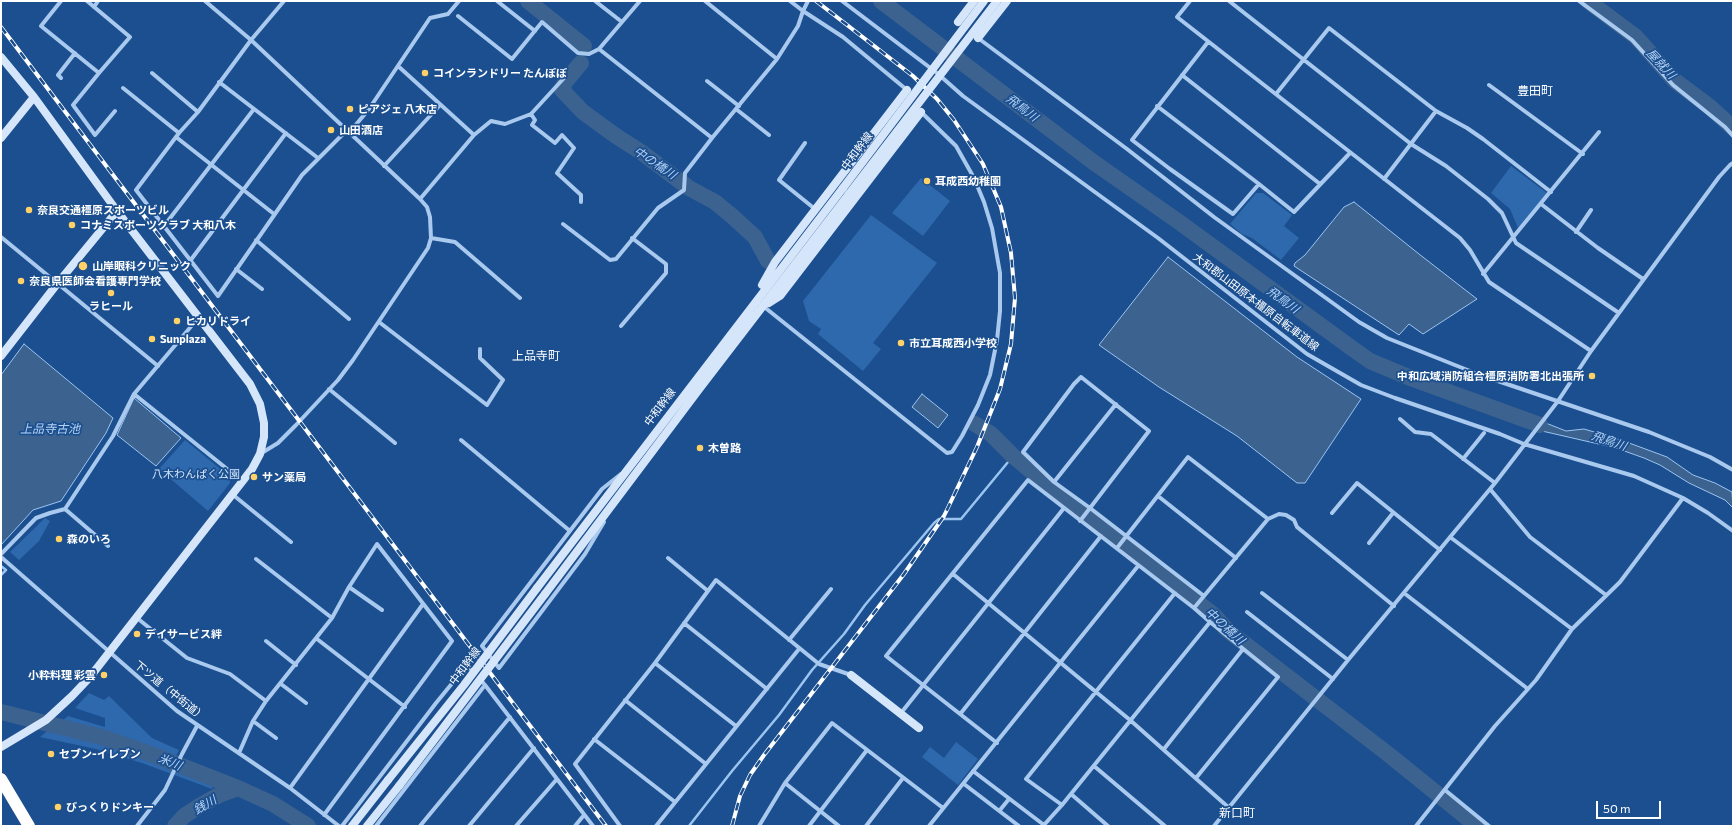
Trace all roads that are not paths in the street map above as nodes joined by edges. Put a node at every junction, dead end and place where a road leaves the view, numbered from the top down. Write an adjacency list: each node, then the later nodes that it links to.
1 (61, 1): 32 (street)
2 (87, 1): 21 (street)
3 (98, 1): 21 (street)
4 (205, 1): 29 (street)
5 (284, 1): 29 (street)
6 (459, 1): 36 (street)
7 (497, 1): 26 (street)
8 (595, 1): 24 (street)
9 (640, 1): 24 (street)
10 (705, 1): 34 (street)
11 (790, 1): 22 (street)
12 (808, 1): 22 (street)
13 (842, 1): 39 (street, 大和郡山田原本橿原自転車道線)
14 (974, 1): 25 (main road)
15 (984, 1): 81 (main road, 中和幹線, bridge)
16 (997, 1): 81 (main road, 中和幹線, bridge)
17 (1007, 1): 28 (main road)
18 (1190, 1): 30 (street)
19 (1229, 1): 35 (street)
20 (1579, 1): 65 (street)
21 (94, 6): 37 (street)
22 (803, 11): 34 (street); 47 (street)
23 (458, 16): 26 (street)
24 (622, 22): 31 (street)
25 (958, 22)
26 (535, 31): 31 (street)
27 (969, 31): 28 (street); 39 (main road)
28 (978, 38): 118 (street)
29 (250, 40): 44 (street); 59 (street)
30 (1208, 42): 40 (street); 48 (street)
31 (599, 49): 68 (street)
32 (75, 53): 37 (street); 41 (street)
33 (1, 57): 49 (main road)
34 (777, 59): 52 (street)
35 (1304, 59): 48 (street); 55 (street); 70 (street)
36 (398, 66): 50 (street); 59 (street)
37 (99, 73): 54 (street)
38 (152, 73): 56 (street)
39 (937, 73): 124 (street, 大和郡山田原本橿原自転車道線)
40 (1182, 75): 51 (street); 79 (street)
41 (61, 78)
42 (564, 78): 58 (street)
43 (707, 81): 52 (street)
44 (219, 82): 53 (street); 56 (street)
45 (1489, 85): 72 (street)
46 (123, 88): 61 (street)
47 (907, 90): 57 (street); 86 (main road)
48 (1276, 94): 71 (street)
49 (34, 97): 67 (main road); 88 (main road)
50 (440, 105): 63 (street); 76 (street)
51 (1157, 106): 78 (street); 78 (street)
52 (738, 108): 64 (street); 68 (street)
53 (254, 109): 62 (street); 75 (street)
54 (115, 111)
55 (1436, 111): 70 (street); 82 (street)
56 (198, 112): 61 (street)
57 (921, 112): 105 (main road); 105 (street)
58 (531, 114): 63 (street); 84 (street)
59 (347, 132): 73 (street); 76 (street)
60 (1599, 132): 72 (street)
61 (179, 133): 66 (street)
62 (286, 133): 73 (street); 80 (street)
63 (474, 135): 83 (street)
64 (770, 135)
65 (1733, 136)
66 (176, 137): 75 (street); 91 (street)
67 (1, 138)
68 (712, 138): 96 (street)
69 (805, 144): 86 (street)
70 (1411, 144): 77 (street); 94 (street)
71 (1350, 153): 77 (street); 79 (street)
72 (1582, 154): 82 (street)
73 (318, 158): 89 (street)
74 (1733, 163): 101 (street)
75 (211, 164): 80 (street); 91 (street)
76 (384, 166): 83 (street)
77 (1384, 179): 100 (street)
78 (1258, 184): 79 (street)
79 (1320, 184)
80 (244, 190): 89 (street); 98 (street)
81 (846, 191): 105 (main road, 中和幹線); 106 (main road, 中和幹線)
82 (1551, 192): 85 (street)
83 (420, 199): 95 (street)
84 (581, 202)
85 (1541, 204): 92 (street); 94 (street)
86 (816, 209): 106 (main road)
87 (1591, 210): 92 (street)
88 (117, 211): 102 (main road); 108 (main road)
89 (274, 214): 97 (street)
90 (563, 224): 96 (street)
91 (164, 226): 98 (street)
92 (1576, 232): 101 (street)
93 (1, 237): 102 (street)
94 (1514, 237): 100 (street); 107 (street)
95 (431, 238): 104 (street); 110 (street)
96 (632, 238): 111 (street)
97 (256, 240): 99 (street); 109 (street)
98 (190, 261): 99 (street)
99 (236, 269): 103 (street)
100 (1483, 274): 113 (street)
101 (1643, 279): 107 (street)
102 (57, 284): 114 (main road); 115 (street)
103 (262, 289)
104 (520, 298)
105 (763, 306): 135 (main road, 中和幹線)
106 (748, 310): 127 (main road, 中和幹線)
107 (1619, 313): 113 (street)
108 (199, 316): 115 (street); 125 (main road)
109 (349, 319)
110 (379, 322): 112 (street); 116 (street)
111 (622, 326)
112 (480, 350)
113 (1590, 351): 118 (street)
114 (1, 356)
115 (158, 366): 117 (street)
116 (329, 389): 123 (street); 125 (street)
117 (134, 394): 129 (street); 138 (street)
118 (1556, 403): 124 (street); 128 (street)
119 (1116, 404): 130 (street); 130 (street); 139 (street)
120 (1400, 419): 126 (street)
121 (1484, 433): 126 (street)
122 (461, 440): 144 (street)
123 (395, 443)
124 (1524, 444): 131 (street); 136 (street, 大和郡山田原本橿原自転車道線)
125 (260, 454): 129 (main road)
126 (1463, 459): 131 (street)
127 (627, 468): 144 (street); 244 (main road, 中和幹線, bridge)
128 (1733, 470)
129 (242, 481): 133 (main road)
130 (1054, 482): 139 (street)
131 (1494, 483): 132 (street)
132 (1490, 489): 148 (street); 166 (street)
133 (232, 494): 149 (street); 174 (main road)
134 (1158, 496): 143 (street); 147 (street); 156 (street)
135 (618, 497): 144 (street); 245 (main road, 中和幹線, bridge)
136 (1683, 498): 145 (street, 大和郡山田原本橿原自転車道線); 166 (street)
137 (1064, 508): 142 (street); 159 (street); 168 (street)
138 (65, 510): 151 (street); 154 (street)
139 (1088, 510): 142 (street); 147 (street)
140 (1393, 513): 141 (street); 150 (street); 153 (street)
141 (1332, 514)
142 (1081, 519): 146 (street)
143 (1268, 519): 156 (street); 170 (street)
144 (570, 531)
145 (1733, 531)
146 (1102, 536): 152 (street); 179 (street)
147 (1126, 537): 152 (street); 167 (street)
148 (1450, 537): 153 (street); 178 (street)
149 (291, 542)
150 (1369, 543)
151 (108, 546)
152 (1118, 547): 158 (street)
153 (1440, 550): 165 (street)
154 (1, 556): 185 (street, 下ツ道（中街道）)
155 (668, 558): 162 (street)
156 (1236, 558): 167 (street)
157 (256, 559): 175 (street)
158 (1138, 566): 163 (street); 188 (street)
159 (953, 574): 168 (street); 195 (street)
160 (349, 587): 169 (street); 172 (street); 175 (street)
161 (830, 589): 181 (street)
162 (708, 591): 176 (street); 181 (street)
163 (1175, 593): 171 (street); 198 (street)
164 (1262, 593): 186 (street)
165 (1404, 593): 170 (street); 197 (street)
166 (1606, 595): 178 (street)
167 (1203, 597): 171 (street)
168 (988, 603): 179 (street); 195 (street)
169 (423, 604): 192 (street); 202 (street)
170 (1394, 606): 186 (street)
171 (1195, 607): 177 (street)
172 (382, 610)
173 (1247, 612): 191 (street)
174 (137, 618): 185 (main road); 200 (street)
175 (332, 618): 180 (street)
176 (684, 622): 187 (street); 196 (street)
177 (1210, 622): 184 (street); 206 (street)
178 (1572, 629): 197 (street)
179 (1024, 633): 188 (street); 204 (street)
180 (317, 639): 189 (street); 192 (street)
181 (789, 640): 183 (street)
182 (266, 641): 189 (street)
183 (799, 649): 190 (street); 196 (street)
184 (1243, 649): 216 (street); 223 (street)
185 (110, 652): 208 (street, 下ツ道（中街道）); 214 (main road)
186 (1348, 660): 191 (street)
187 (655, 663): 199 (street); 209 (street)
188 (1060, 663): 198 (street); 213 (street)
189 (296, 665): 193 (street)
190 (851, 675): 203 (main road)
191 (1333, 679): 234 (street)
192 (368, 680): 202 (street); 228 (street)
193 (281, 684): 200 (street); 201 (street)
194 (486, 685): 205 (street); 243 (street); 246 (street)
195 (924, 685): 203 (street); 204 (street)
196 (767, 688): 209 (street)
197 (1528, 689): 229 (street)
198 (1095, 692): 206 (street); 233 (street)
199 (625, 700): 212 (street); 219 (street)
200 (266, 701): 207 (street)
201 (306, 704)
202 (405, 707): 238 (street)
203 (900, 713): 210 (main road)
204 (961, 713): 213 (street)
205 (510, 717): 215 (street); 247 (street)
206 (1130, 720): 216 (street); 220 (street)
207 (253, 721): 211 (street); 218 (street)
208 (197, 726): 218 (street, 下ツ道（中街道）); 241 (street)
209 (736, 726): 219 (street)
210 (920, 728)
211 (276, 738)
212 (594, 739): 232 (street); 252 (street)
213 (997, 742): 221 (street)
214 (1, 747)
215 (534, 748): 225 (street); 248 (street)
216 (1164, 749): 223 (street)
217 (867, 750): 222 (street); 226 (street); 237 (street)
218 (239, 753): 228 (street, 下ツ道（中街道）)
219 (706, 764): 232 (street)
220 (1094, 766): 230 (street); 262 (street)
221 (973, 771): 227 (street); 231 (street)
222 (903, 778): 235 (street); 257 (street)
223 (1196, 778): 234 (street)
224 (1, 779): 240 (highway)
225 (557, 779): 239 (street); 249 (street)
226 (785, 782): 237 (street); 254 (street)
227 (964, 784): 235 (street); 236 (street)
228 (290, 788): 238 (street, 下ツ道（中街道）)
229 (1445, 790): 264 (street); 265 (street)
230 (1071, 794): 233 (street); 261 (street)
231 (1009, 798): 236 (street); 260 (street)
232 (675, 802): 253 (street)
233 (1062, 805): 260 (street)
234 (1228, 807): 263 (street)
235 (943, 808): 258 (street)
236 (1000, 810): 259 (street)
237 (821, 811): 255 (street); 256 (street)
238 (324, 815): 242 (street, 下ツ道（中街道）)
239 (584, 815): 250 (street); 251 (street)
240 (29, 826)
241 (137, 826)
242 (339, 826)
243 (342, 826)
244 (352, 826)
245 (367, 826)
246 (376, 826)
247 (420, 826)
248 (469, 826)
249 (516, 826)
250 (575, 826)
251 (593, 826)
252 (620, 826)
253 (656, 826)
254 (760, 826)
255 (810, 826)
256 (839, 826)
257 (866, 826)
258 (929, 826)
259 (1020, 826)
260 (1043, 826)
261 (1108, 826)
262 (1165, 826)
263 (1214, 826)
264 (1416, 826)
265 (1489, 826)

